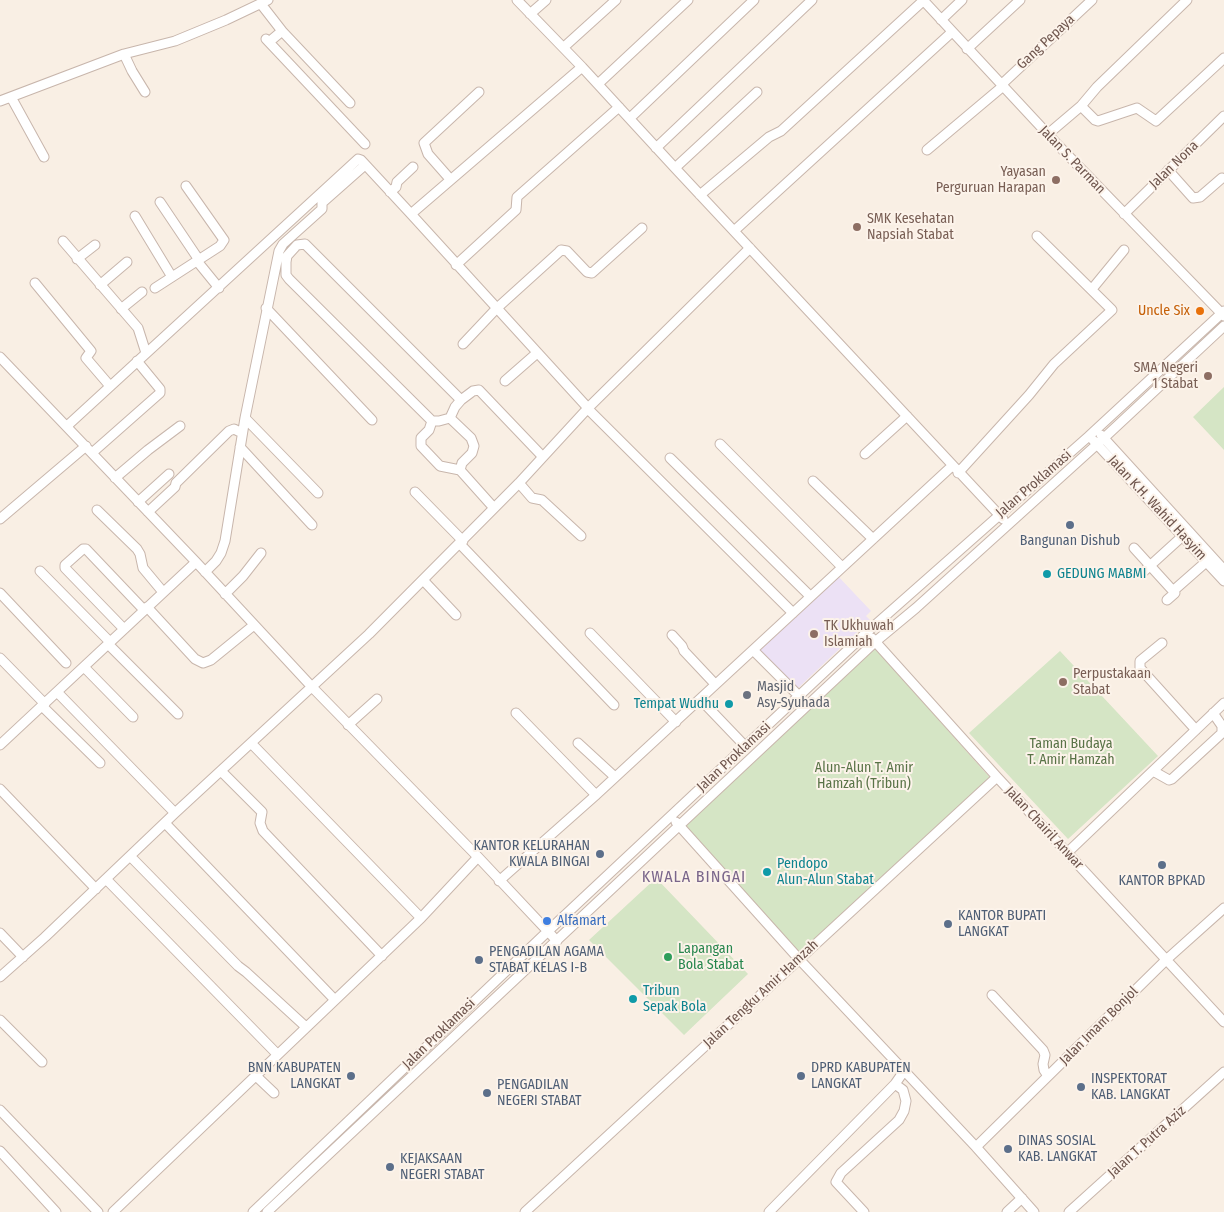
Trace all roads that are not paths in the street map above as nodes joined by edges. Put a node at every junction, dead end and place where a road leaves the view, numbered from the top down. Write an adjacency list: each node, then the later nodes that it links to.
1 (517, 0): 13 (street)
2 (546, 0): 13 (street)
3 (616, 0): 17 (street)
4 (688, 0): 22 (street)
5 (754, 0): 33 (street)
6 (812, 0): 36 (street)
7 (923, 0): 14 (street, Jalan S. Parman); 47 (street)
8 (962, 0): 14 (street)
9 (1020, 0): 18 (street)
10 (1092, 0): 23 (street, Gang Pepaya)
11 (1187, 0): 30 (street)
12 (264, 2): 15 (street); 19 (street)
13 (530, 14): 17 (street)
14 (941, 20): 16 (street, Jalan S. Parman)
15 (282, 31): 29 (street); 35 (street)
16 (952, 32): 18 (street, Jalan S. Parman); 53 (street)
17 (564, 47): 21 (street)
18 (967, 49): 23 (street, Jalan S. Parman)
19 (124, 54): 24 (street); 27 (street)
20 (1224, 58): 30 (street)
21 (582, 67): 22 (street); 44 (street)
22 (598, 84): 31 (street)
23 (1002, 86): 34 (street, Jalan S. Parman); 37 (street, Gang Pepaya)
24 (145, 92)
25 (480, 92): 44 (street)
26 (756, 92): 41 (street)
27 (10, 96): 28 (street); 38 (street)
28 (0, 101)
29 (350, 102)
30 (1080, 106): 34 (street)
31 (619, 107): 33 (street); 62 (street)
32 (1224, 116): 42 (street, Jalan Nona)
33 (630, 118): 36 (street)
34 (1048, 134): 50 (street, Jalan S. Parman)
35 (365, 144)
36 (656, 148): 41 (street)
37 (926, 150)
38 (44, 157)
39 (363, 163): 46 (street); 67 (street); 70 (street)
40 (413, 167): 46 (street)
41 (675, 168): 47 (street)
42 (1168, 170): 43 (street); 50 (street, Jalan Nona)
43 (1222, 178)
44 (450, 179): 49 (street)
45 (186, 186): 60 (street)
46 (390, 192): 49 (street)
47 (700, 195): 53 (street)
48 (160, 202): 60 (street)
49 (411, 214): 62 (street)
50 (1124, 214): 73 (street, Jalan S. Parman)
51 (136, 216): 63 (street)
52 (642, 228): 72 (street)
53 (734, 231): 57 (street)
54 (1038, 236): 68 (street)
55 (62, 241): 59 (street)
56 (95, 245): 59 (street)
57 (750, 248): 83 (street); 84 (street)
58 (1124, 250): 68 (street)
59 (77, 259): 65 (street)
60 (198, 260): 63 (street); 67 (street)
61 (127, 262): 65 (street)
62 (456, 265): 72 (street)
63 (172, 277): 66 (street)
64 (35, 283): 81 (street)
65 (100, 285): 71 (street)
66 (155, 288)
67 (219, 288): 76 (street)
68 (1092, 290): 102 (street)
69 (142, 292): 71 (street)
70 (266, 308): 85 (street); 87 (street)
71 (121, 309): 76 (street)
72 (496, 309): 75 (street); 77 (street)
73 (1223, 314): 91 (street, Jalan Proklamasi)
74 (1224, 326): 94 (street, Jalan Proklamasi)
75 (463, 344)
76 (146, 353): 79 (street)
77 (537, 353): 80 (street); 83 (street)
78 (0, 357): 89 (street)
79 (137, 361): 81 (street); 97 (street)
80 (505, 381)
81 (110, 386): 89 (street)
82 (462, 400): 86 (street); 88 (street); 99 (street)
83 (588, 408): 99 (street); 140 (street)
84 (907, 416): 98 (street); 102 (street)
85 (245, 418): 92 (street); 108 (street)
86 (450, 418): 88 (street); 101 (street)
87 (372, 420)
88 (432, 421): 101 (street)
89 (67, 426): 97 (street)
90 (180, 426): 104 (street)
91 (1096, 429): 93 (street, Jalan Proklamasi); 94 (street, Jalan K.H. Wahid Hasyim)
92 (239, 431): 96 (street); 112 (street)
93 (1089, 436): 94 (street, Jalan K.H. Wahid Hasyim); 113 (street, Jalan Proklamasi)
94 (1101, 442): 115 (street, Jalan Proklamasi); 117 (street, Jalan K.H. Wahid Hasyim)
95 (720, 444): 126 (street)
96 (240, 447): 116 (street); 129 (street)
97 (89, 450): 104 (street); 114 (street)
98 (865, 454)
99 (544, 457): 106 (street)
100 (670, 458): 137 (street)
101 (460, 470): 110 (street)
102 (955, 470): 113 (street); 119 (street)
103 (169, 474): 109 (street)
104 (115, 478): 109 (street)
105 (813, 481): 119 (street)
106 (519, 483): 110 (street); 118 (street)
107 (415, 492): 120 (street)
108 (318, 493)
109 (138, 502): 112 (street)
110 (494, 508): 120 (street)
111 (97, 510): 134 (street)
112 (148, 512): 123 (street)
113 (999, 515): 115 (street); 145 (street, Jalan Proklamasi)
114 (0, 519)
115 (1008, 524): 147 (street, Jalan Proklamasi)
116 (312, 525)
117 (1185, 534): 124 (street, Jalan K.H. Wahid Hasyim); 125 (street); 127 (street, Jalan K.H. Wahid Hasyim)
118 (582, 536)
119 (873, 539): 126 (street)
120 (462, 542): 131 (street); 161 (street)
121 (1134, 548): 125 (street)
122 (261, 553): 136 (street)
123 (196, 562): 129 (street); 134 (street)
124 (1206, 562): 132 (street, Jalan K.H. Wahid Hasyim); 133 (street)
125 (1150, 566): 130 (street); 133 (street)
126 (842, 567): 137 (street)
127 (1224, 570)
128 (40, 571): 149 (street)
129 (205, 572): 136 (street)
130 (1142, 573)
131 (423, 580): 141 (street); 155 (street)
132 (1224, 581)
133 (1173, 591): 138 (street)
134 (163, 592): 139 (street)
135 (0, 593): 152 (street)
136 (225, 594): 142 (street)
137 (810, 596): 140 (street)
138 (1167, 600)
139 (145, 609): 142 (street); 143 (street); 143 (street)
140 (792, 613): 150 (street)
141 (456, 615)
142 (254, 625): 155 (street)
143 (124, 629): 149 (street)
144 (590, 633): 167 (street)
145 (866, 633): 147 (street, Jalan Chairil Anwar); 157 (street, Jalan Proklamasi)
146 (672, 635): 154 (street)
147 (875, 642): 178 (street, Jalan Chairil Anwar); 184 (street, Jalan Proklamasi)
148 (1162, 643): 169 (street)
149 (111, 646): 153 (street); 165 (street)
150 (753, 650): 154 (street); 157 (street)
151 (0, 658): 162 (street)
152 (66, 663)
153 (87, 670): 156 (street); 166 (street)
154 (716, 684): 159 (street)
155 (312, 687): 168 (street); 170 (street)
156 (61, 695): 162 (street); 181 (street)
157 (799, 696): 173 (street, Jalan Proklamasi)
158 (377, 699): 168 (street)
159 (700, 699): 167 (street); 173 (street)
160 (1224, 703): 164 (street)
161 (614, 705)
162 (45, 708): 172 (street); 174 (street)
163 (516, 713): 180 (street)
164 (1213, 713): 169 (street); 176 (street)
165 (178, 714)
166 (133, 717)
167 (676, 722): 177 (street)
168 (348, 725): 187 (street)
169 (1196, 730): 176 (street)
170 (251, 743): 175 (street); 192 (street)
171 (578, 743): 177 (street)
172 (0, 745)
173 (745, 746): 182 (street, Jalan Proklamasi)
174 (100, 763)
175 (221, 770): 181 (street); 196 (street)
176 (1153, 770): 185 (street)
177 (615, 777): 180 (street)
178 (997, 777): 185 (street, Jalan Chairil Anwar); 198 (street, Jalan Tengku Amir Hamzah)
179 (0, 789): 190 (street)
180 (596, 795): 189 (street)
181 (175, 813): 183 (street)
182 (669, 817): 184 (street); 193 (street, Jalan Proklamasi)
183 (165, 823): 186 (street); 202 (street)
184 (679, 825): 195 (street, Jalan Proklamasi); 198 (street)
185 (1068, 852): 199 (street, Jalan Chairil Anwar)
186 (131, 857): 188 (street); 205 (street)
187 (478, 857): 189 (street); 192 (street)
188 (106, 879): 190 (street); 206 (street)
189 (499, 880): 193 (street)
190 (96, 889): 197 (street)
191 (1224, 908): 199 (street, Jalan Imam Bonjol)
192 (421, 918): 196 (street)
193 (547, 932): 195 (street); 214 (street, Jalan Proklamasi)
194 (0, 933): 197 (street)
195 (557, 941): 215 (street, Jalan Proklamasi)
196 (382, 956): 202 (street)
197 (23, 957): 200 (street)
198 (799, 959): 208 (street); 225 (street, Jalan Tengku Amir Hamzah)
199 (1166, 960): 204 (street, Jalan Chairil Anwar); 211 (street, Jalan Imam Bonjol)
200 (0, 976)
201 (992, 994): 211 (street)
202 (335, 1000): 205 (street)
203 (0, 1020): 207 (street)
204 (1224, 1022)
205 (306, 1027): 206 (street)
206 (277, 1054): 210 (street)
207 (42, 1062)
208 (904, 1071): 212 (street); 217 (street)
209 (1224, 1072): 230 (street, Jalan T. Putra Aziz)
210 (255, 1075): 213 (street); 222 (street)
211 (1048, 1076): 217 (street, Jalan Imam Bonjol)
212 (895, 1084): 226 (street); 227 (street)
213 (274, 1093)
214 (374, 1096): 215 (street); 223 (street, Jalan Proklamasi)
215 (383, 1103): 224 (street, Jalan Proklamasi)
216 (0, 1110): 221 (street)
217 (976, 1147): 219 (street)
218 (0, 1151): 220 (street)
219 (1022, 1198): 228 (street); 229 (street)
220 (56, 1212)
221 (98, 1212)
222 (113, 1212)
223 (253, 1212)
224 (267, 1212)
225 (525, 1212)
226 (769, 1212)
227 (864, 1212)
228 (1007, 1212)
229 (1034, 1212)
230 (1069, 1212)

